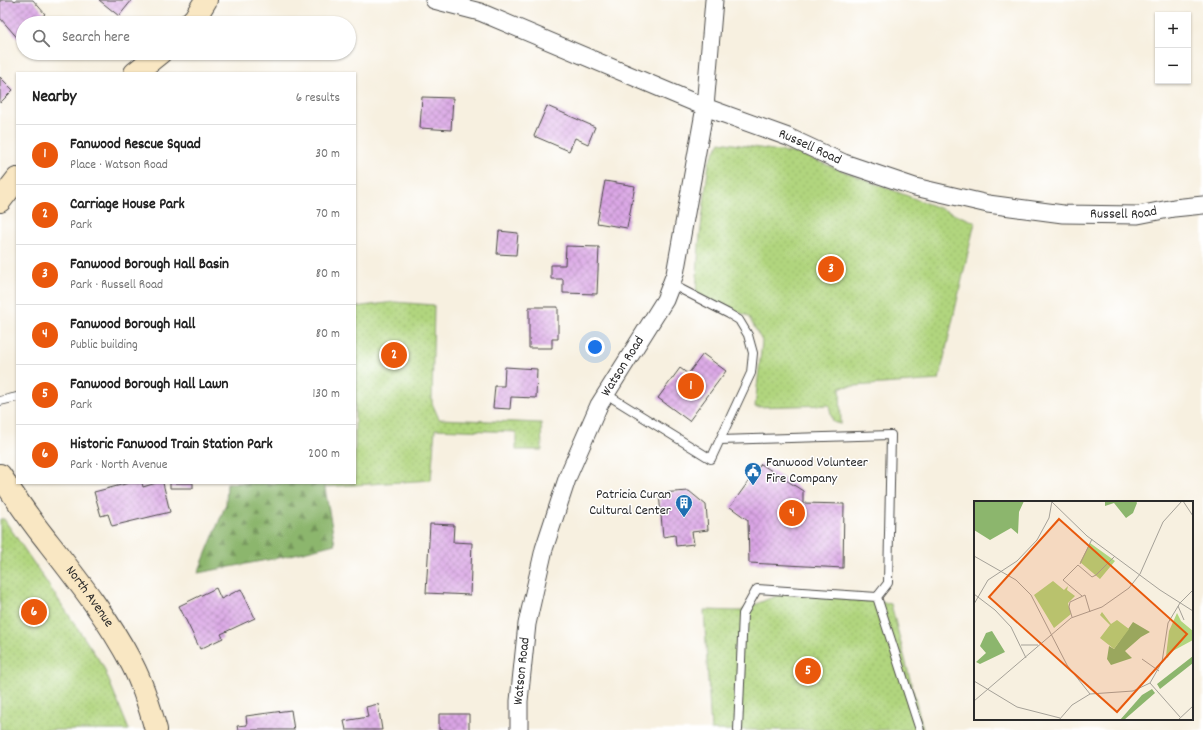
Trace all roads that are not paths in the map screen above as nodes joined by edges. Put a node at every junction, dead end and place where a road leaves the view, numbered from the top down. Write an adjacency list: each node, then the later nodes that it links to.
1 (206, 0): 4 (street)
2 (434, 0): 7 (street, Russell Road)
3 (714, 0): 7 (street, Watson Road)
4 (196, 16)
5 (151, 60): 6 (street)
6 (136, 72)
7 (705, 107): 10 (street, Russell Road); 11 (street, Watson Road)
8 (16, 180): 9 (street)
9 (0, 201)
10 (1203, 205)
11 (671, 284): 12 (street, Watson Road); 15 (lane)
12 (606, 394): 15 (lane); 19 (street, Watson Road)
13 (16, 397): 14 (lane)
14 (0, 401)
15 (720, 440): 17 (lane)
16 (0, 475): 18 (street, North Avenue)
17 (877, 597): 20 (lane); 21 (lane)
18 (156, 730)
19 (519, 730)
20 (738, 730)
21 (920, 730)

